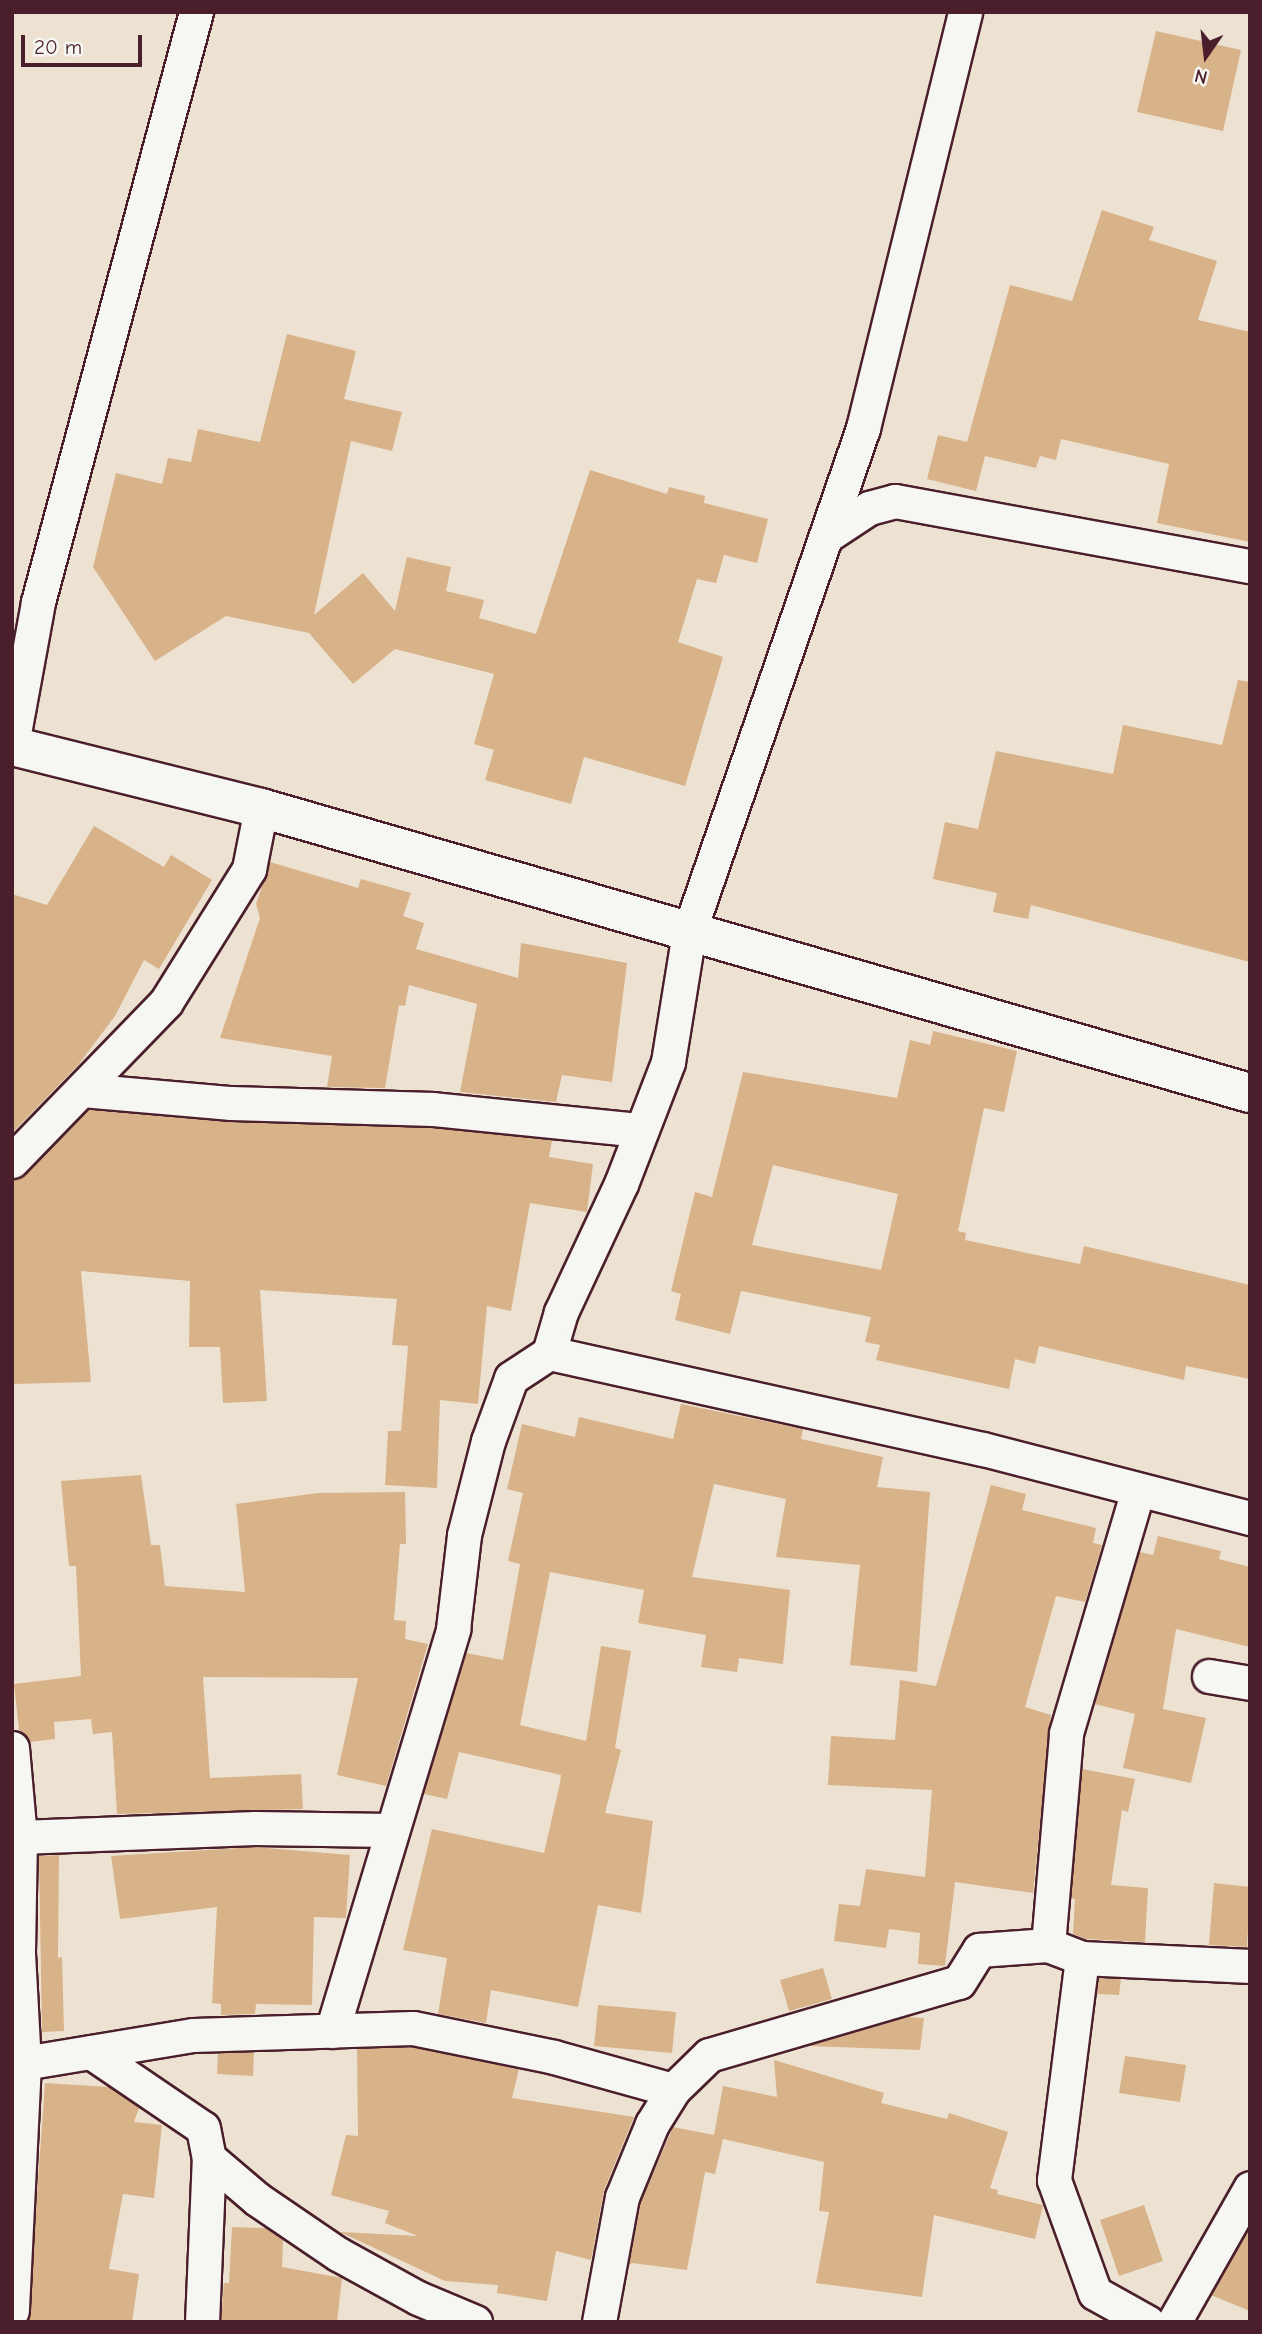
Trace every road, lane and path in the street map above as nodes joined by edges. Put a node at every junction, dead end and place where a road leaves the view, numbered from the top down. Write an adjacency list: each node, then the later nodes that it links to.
1 (196, 12): 5 (street)
2 (965, 12): 3 (street)
3 (828, 535): 4 (street); 7 (street)
4 (1250, 566)
5 (12, 745): 6 (street)
6 (261, 808): 7 (street); 8 (street)
7 (689, 932): 9 (street); 10 (street)
8 (82, 1090): 10 (street); 11 (street)
9 (1250, 1093)
10 (639, 1130): 12 (street)
11 (12, 1161)
12 (549, 1353): 13 (street); 18 (street)
13 (1137, 1493): 14 (street); 20 (street)
14 (1250, 1518)
15 (1209, 1676): 16 (street)
16 (1250, 1684)
17 (12, 1748): 19 (street)
18 (391, 1830): 19 (street); 23 (street)
19 (20, 1837): 25 (street)
20 (1048, 1945): 21 (street); 26 (street)
21 (1082, 1958): 22 (street); 33 (street)
22 (1250, 1966)
23 (332, 2031): 24 (street); 26 (street)
24 (91, 2052): 25 (street); 27 (street)
25 (18, 2059): 29 (street)
26 (673, 2090): 32 (street)
27 (209, 2158): 30 (street); 31 (street)
28 (1250, 2188): 34 (street)
29 (12, 2311)
30 (202, 2322)
31 (475, 2322)
32 (599, 2322)
33 (1147, 2322)
34 (1174, 2322)

